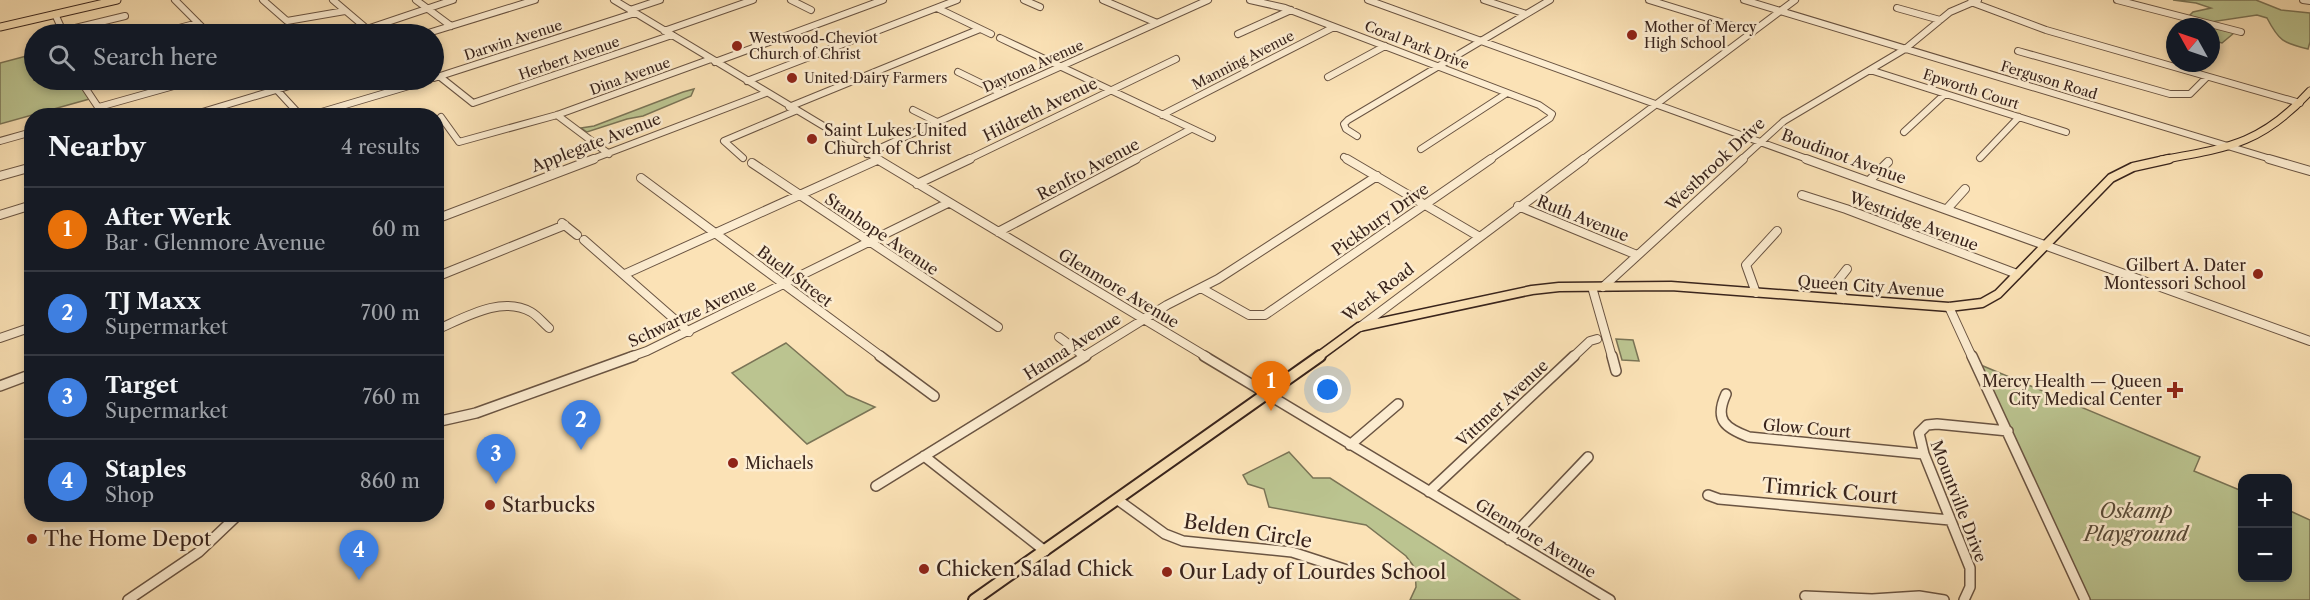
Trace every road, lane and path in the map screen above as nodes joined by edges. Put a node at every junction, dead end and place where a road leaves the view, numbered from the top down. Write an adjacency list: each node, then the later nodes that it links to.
1 (117, 0): 39 (main road)
2 (175, 0): 43 (street)
3 (263, 0): 36 (street)
4 (333, 0): 36 (street)
5 (416, 0): 31 (street)
6 (453, 0): 31 (street)
7 (536, 0): 50 (street)
8 (614, 0): 37 (street, Glenmore Avenue)
9 (660, 0): 37 (street, Darwin Avenue)
10 (753, 0): 55 (street)
11 (791, 0): 34 (street)
12 (883, 0): 67 (street, Dina Avenue)
13 (957, 0): 32 (street)
14 (1024, 0): 30 (street)
15 (1103, 0): 29 (street)
16 (1117, 0): 29 (street)
17 (1208, 0): 44 (street, Daytona Avenue)
18 (1250, 0): 35 (street, Coral Park Drive)
19 (1369, 0): 62 (street, Boudinot Avenue)
20 (1484, 0): 40 (street)
21 (1550, 0): 40 (street)
22 (1649, 0): 56 (street)
23 (1744, 0): 38 (street, Ferguson Road)
24 (1795, 0): 38 (street, Werk Road)
25 (2116, 0): 57 (street)
26 (2303, 0): 28 (street)
27 (1975, 1): 42 (street, Westbrook Drive); 73 (street)
28 (2310, 1)
29 (1110, 3): 44 (street)
30 (1040, 7)
31 (426, 8): 49 (street); 50 (street)
32 (937, 8): 54 (street); 75 (street)
33 (1897, 8): 42 (street)
34 (811, 10)
35 (1291, 10): 52 (street, Coral Park Drive); 59 (street)
36 (345, 11): 48 (street)
37 (632, 11): 55 (street, Glenmore Avenue); 72 (street, Darwin Avenue)
38 (1780, 11): 56 (street, Werk Road); 64 (street, Ferguson Road)
39 (55, 14): 45 (street); 51 (main road)
40 (1526, 14): 62 (street)
41 (124, 16): 46 (street)
42 (1940, 20): 64 (street, Westbrook Drive)
43 (198, 23): 47 (street)
44 (1157, 23): 69 (street, Daytona Avenue)
45 (59, 24)
46 (95, 24)
47 (194, 24)
48 (361, 24)
49 (389, 24)
50 (452, 26): 53 (street)
51 (0, 27)
52 (1334, 27): 63 (street, Coral Park Drive); 99 (street, Manning Avenue)
53 (444, 28)
54 (980, 28): 58 (street); 96 (street)
55 (664, 31): 60 (street, Glenmore Avenue)
56 (1752, 32): 89 (street, Werk Road)
57 (2241, 32)
58 (992, 34)
59 (1238, 34)
60 (672, 35): 67 (street, Glenmore Avenue); 76 (street, Herbert Avenue)
61 (1000, 38): 69 (street)
62 (1481, 40): 68 (street); 89 (street, Boudinot Avenue)
63 (1385, 46): 68 (street, Coral Park Drive); 74 (street)
64 (1905, 49): 70 (street, Westbrook Drive); 111 (street, Ferguson Road)
65 (2018, 51): 73 (street)
66 (1176, 59): 82 (street, Hildreth Avenue)
67 (713, 61): 75 (street, Glenmore Avenue); 98 (street, Dina Avenue)
68 (1438, 66): 86 (street, Coral Park Drive); 107 (street)
69 (1060, 67): 82 (street); 85 (street, Daytona Avenue)
70 (1870, 70): 87 (street, Epworth Court); 110 (street, Westbrook Drive)
71 (958, 72): 85 (street)
72 (444, 75)
73 (2207, 76): 88 (street)
74 (1328, 77)
75 (747, 81): 84 (street, Glenmore Avenue)
76 (444, 84)
77 (87, 90): 91 (street)
78 (165, 90): 92 (street)
79 (273, 90): 93 (street)
80 (277, 90): 94 (street)
81 (394, 90): 95 (street, Darwin Avenue)
82 (1110, 90): 99 (street); 127 (street, Hildreth Avenue)
83 (2310, 92): 88 (main road, Queen City Avenue)
84 (766, 93): 96 (street, Glenmore Avenue); 113 (street, Applegate Avenue)
85 (1001, 93): 102 (street, Daytona Avenue)
86 (1508, 93): 90 (street, Coral Park Drive); 112 (street)
87 (1945, 94): 100 (street, Epworth Court); 104 (street)
88 (2300, 103): 111 (main road, Queen City Avenue)
89 (1657, 104): 110 (street, Boudinot Avenue); 133 (street, Werk Road)
90 (1539, 105): 132 (street, Pickbury Drive)
91 (99, 108)
92 (110, 108)
93 (219, 108)
94 (294, 108)
95 (335, 108)
96 (792, 109): 114 (street, Glenmore Avenue); 116 (street)
97 (913, 110): 102 (street)
98 (557, 115): 101 (street, Dina Avenue); 113 (street)
99 (1162, 115): 103 (street)
100 (2019, 117): 105 (street, Epworth Court); 117 (street)
101 (444, 121)
102 (937, 122): 114 (street, Daytona Avenue)
103 (1191, 129): 108 (street); 139 (street, Renfro Avenue)
104 (1905, 132)
105 (2066, 132)
106 (24, 134): 109 (street)
107 (1357, 136)
108 (1212, 138)
109 (0, 141)
110 (1762, 142): 126 (street, Boudinot Avenue); 144 (street, Westbrook Drive)
111 (2229, 147): 122 (street, Ferguson Road); 143 (main road, Queen City Avenue)
112 (1421, 149)
113 (609, 154): 137 (street, Applegate Avenue)
114 (867, 154): 118 (street, Glenmore Avenue)
115 (1344, 157): 124 (street)
116 (743, 158)
117 (1980, 158)
118 (877, 160): 127 (street, Glenmore Avenue); 129 (street)
119 (1888, 162): 126 (street)
120 (752, 163): 129 (street, Stanhope Avenue)
121 (24, 169): 123 (street)
122 (2310, 171)
123 (0, 176)
124 (1377, 176): 132 (street); 152 (street, Hanna Avenue)
125 (641, 178): 140 (street, Buell Street)
126 (1869, 181): 135 (street, Boudinot Avenue)
127 (917, 184): 131 (street, Glenmore Avenue)
128 (1965, 189): 135 (street)
129 (800, 195): 140 (street); 142 (street, Stanhope Avenue)
130 (1802, 195): 148 (street, Westridge Avenue)
131 (948, 203): 139 (street, Glenmore Avenue); 142 (street, Schwartze Avenue)
132 (1425, 205): 141 (street); 152 (street, Pickbury Drive)
133 (1518, 206): 141 (street, Werk Road); 144 (street, Ruth Avenue)
134 (24, 208): 136 (street)
135 (1947, 209): 143 (street, Boudinot Avenue)
136 (0, 215)
137 (444, 216)
138 (1778, 231): 153 (street)
139 (998, 232): 156 (street, Glenmore Avenue)
140 (715, 233): 147 (street); 149 (street, Buell Street)
141 (1478, 237): 159 (street, Werk Road)
142 (870, 242): 149 (street, Schwartze Avenue); 158 (street, Stanhope Avenue)
143 (2044, 245): 148 (main road, Queen City Avenue); 166 (street, Boudinot Avenue)
144 (1637, 255): 151 (street, Westbrook Drive)
145 (1847, 269): 154 (street)
146 (444, 274): 147 (street)
147 (624, 274): 162 (street)
148 (2017, 274): 155 (main road, Queen City Avenue)
149 (784, 284): 162 (street, Schwartze Avenue); 173 (street, Buell Street)
150 (1592, 287): 151 (main road, Queen City Avenue); 159 (main road, Queen City Avenue); 168 (street)
151 (1603, 287): 153 (main road, Queen City Avenue)
152 (1202, 288): 156 (street, Hanna Avenue)
153 (1755, 293): 154 (main road, Queen City Avenue)
154 (1844, 299): 155 (main road, Queen City Avenue)
155 (1949, 307): 176 (street)
156 (1143, 319): 167 (street, Hanna Avenue); 171 (street, Glenmore Avenue)
157 (444, 327): 160 (street)
158 (998, 327)
159 (1359, 327): 171 (main road, Werk Road)
160 (549, 328)
161 (24, 329): 163 (street)
162 (689, 332): 175 (street, Schwartze Avenue)
163 (1, 335)
164 (1059, 337): 167 (street)
165 (1597, 339): 182 (street, Vittmer Avenue)
166 (2310, 341)
167 (1084, 356): 179 (street, Hanna Avenue)
168 (1616, 371)
169 (24, 377): 170 (street)
170 (0, 386)
171 (1268, 394): 177 (street, Glenmore Avenue); 184 (main road, Werk Road)
172 (1726, 394): 178 (street, Glow Court)
173 (934, 396)
174 (1398, 404): 177 (street)
175 (444, 420)
176 (2008, 431): 178 (street, Mountville Drive); 196 (street)
177 (1350, 445): 182 (street, Glenmore Avenue)
178 (1924, 454): 185 (street, Mountville Drive)
179 (924, 456): 181 (street, Hanna Avenue); 188 (street)
180 (1588, 457): 187 (street)
181 (876, 486)
182 (1429, 492): 187 (street, Glenmore Avenue)
183 (1708, 495): 185 (street, Timrick Court)
184 (1118, 500): 188 (main road, Werk Road); 189 (street, Belden Circle)
185 (1950, 520): 195 (street, Mountville Drive)
186 (231, 522): 191 (street)
187 (1509, 540): 193 (street, Glenmore Avenue)
188 (1045, 550): 192 (main road, Werk Road)
189 (1347, 570)
190 (1805, 596): 194 (street)
191 (128, 600)
192 (974, 600)
193 (1610, 600)
194 (1944, 600)
195 (1964, 600)
196 (2085, 600)

